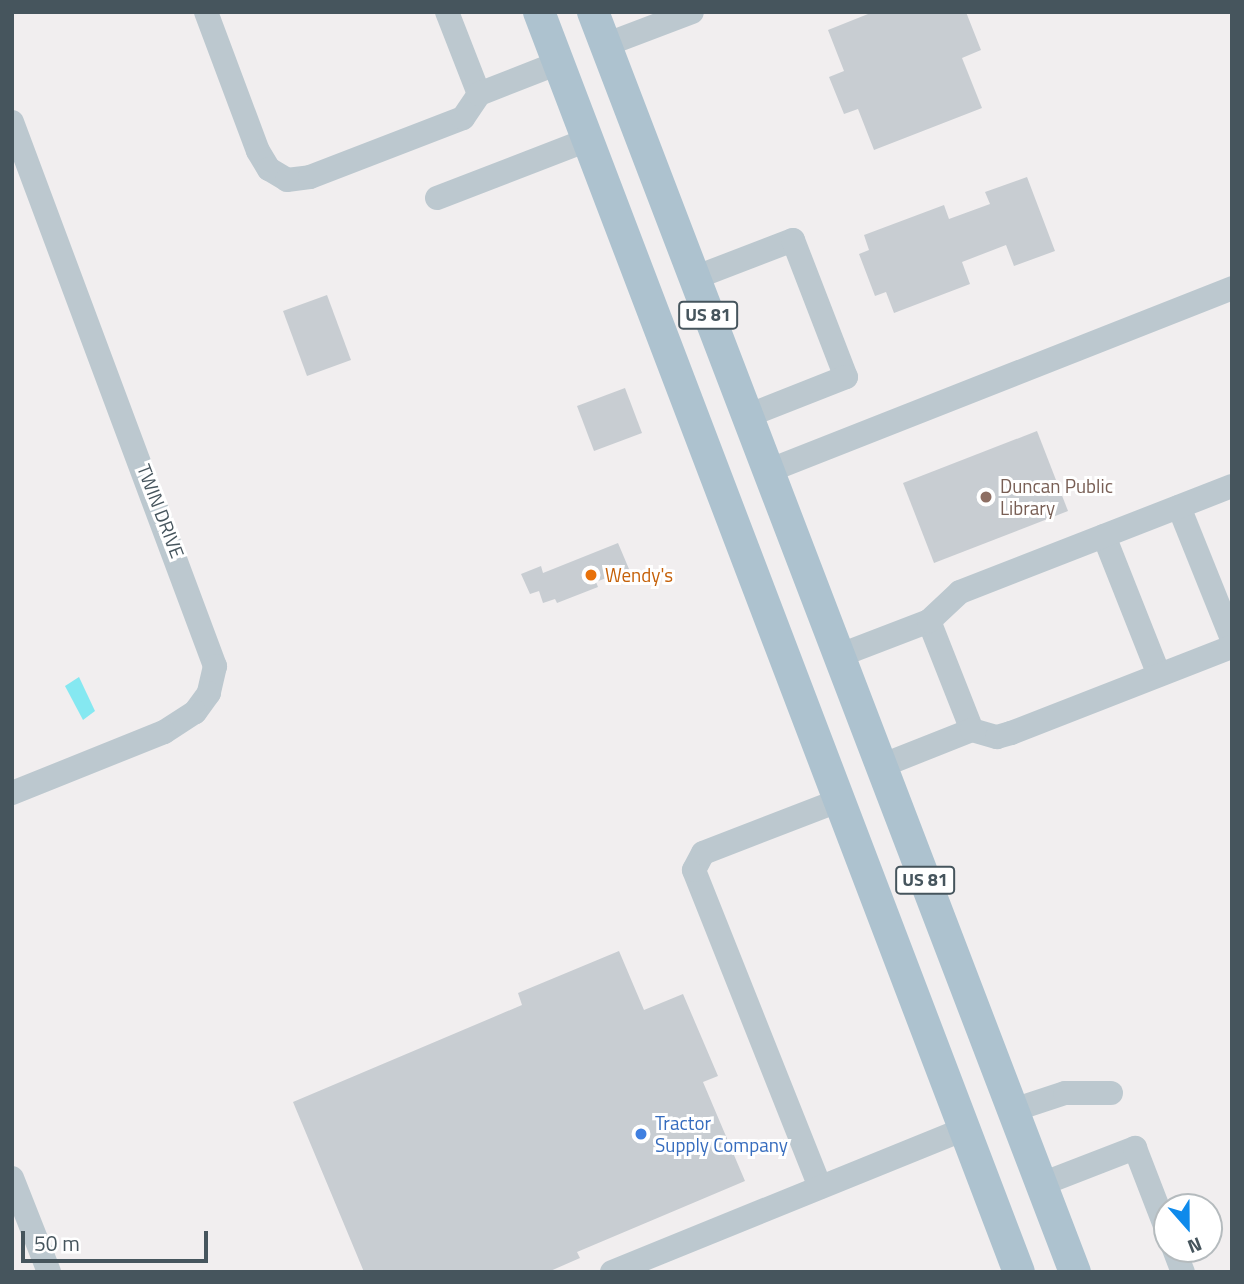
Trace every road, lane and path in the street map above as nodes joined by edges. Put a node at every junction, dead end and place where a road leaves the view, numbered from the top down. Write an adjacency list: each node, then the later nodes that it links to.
1 (206, 12): 8 (street)
2 (447, 12): 8 (street)
3 (538, 12): 7 (main road, US 81)
4 (593, 12): 6 (main road, US 81)
5 (692, 12): 6 (street)
6 (605, 45): 7 (main road); 12 (main road, US 81)
7 (558, 63): 8 (street); 10 (main road, US 81)
8 (479, 94)
9 (12, 122): 26 (street, TWIN DRIVE)
10 (587, 140): 11 (street); 15 (main road, US 81)
11 (437, 198)
12 (694, 278): 14 (main road, US 81); 14 (street)
13 (1232, 288): 14 (street)
14 (757, 444): 15 (main road); 22 (main road, US 81)
15 (708, 463): 27 (main road, US 81)
16 (1232, 486): 17 (street)
17 (1179, 507): 18 (street); 20 (street)
18 (1104, 536): 19 (street); 23 (street)
19 (929, 621): 22 (street); 24 (street)
20 (1232, 639)
21 (1232, 647): 23 (street)
22 (838, 656): 25 (main road, US 81)
23 (1159, 676): 24 (street)
24 (972, 730): 25 (street)
25 (881, 766): 29 (main road, US 81)
26 (12, 793)
27 (838, 800): 30 (main road, US 81); 33 (street)
28 (1111, 1093): 29 (street)
29 (1013, 1110): 30 (main road); 32 (main road, US 81)
30 (964, 1129): 33 (street); 37 (main road, US 81)
31 (12, 1178): 35 (street)
32 (1042, 1184): 34 (street); 38 (main road, US 81)
33 (820, 1187): 36 (street)
34 (1153, 1195)
35 (49, 1272)
36 (612, 1272)
37 (1019, 1272)
38 (1075, 1272)

